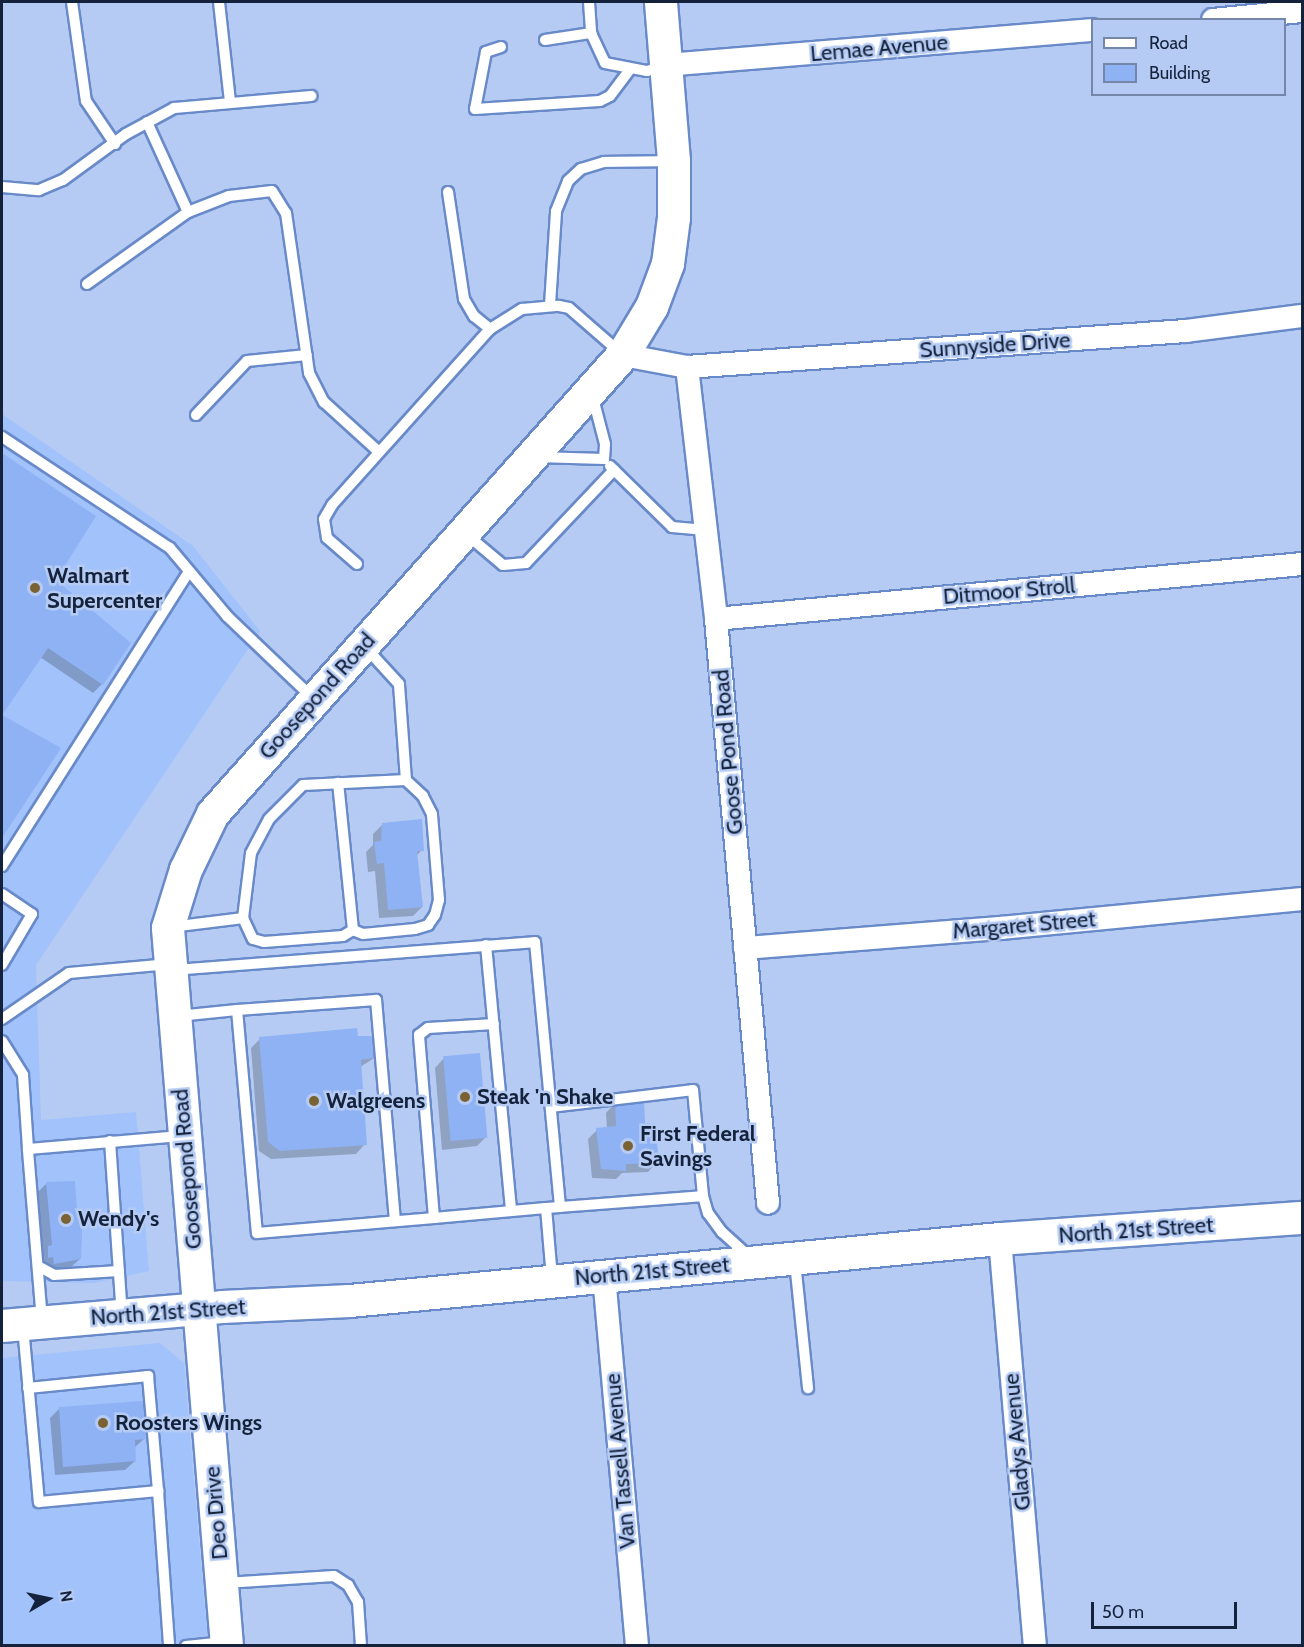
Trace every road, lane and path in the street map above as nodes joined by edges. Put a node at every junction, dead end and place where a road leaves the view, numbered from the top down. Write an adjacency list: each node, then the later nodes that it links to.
1 (72, 2): 16 (lane)
2 (219, 2): 14 (lane)
3 (589, 2): 8 (lane)
4 (660, 2): 11 (street)
5 (1302, 11): 6 (street)
6 (1233, 18)
7 (1091, 30): 11 (street, Lemae Avenue)
8 (591, 33): 9 (lane); 12 (lane)
9 (545, 40)
10 (501, 47): 12 (lane)
11 (666, 65): 12 (lane); 17 (street)
12 (630, 69)
13 (311, 96): 14 (lane)
14 (230, 100): 15 (lane)
15 (147, 122): 16 (lane); 20 (lane)
16 (115, 144): 18 (lane)
17 (674, 161): 22 (lane); 26 (street, Goosepond Road)
18 (2, 187)
19 (448, 192): 24 (lane)
20 (188, 212): 21 (lane); 25 (lane)
21 (87, 284)
22 (550, 304): 24 (lane); 26 (lane)
23 (1302, 316): 27 (street, Sunnyside Drive)
24 (490, 328): 31 (lane)
25 (307, 355): 29 (lane); 31 (lane)
26 (623, 355): 27 (street); 28 (street, Goosepond Road)
27 (687, 367): 35 (street, Goose Pond Road)
28 (591, 390): 32 (street, Goosepond Road); 33 (lane)
29 (196, 415)
30 (2, 437): 39 (lane)
31 (379, 452): 37 (lane)
32 (531, 457): 33 (lane); 36 (street, Goosepond Road)
33 (604, 459): 34 (lane)
34 (614, 470): 35 (lane); 36 (lane)
35 (706, 530): 40 (street, Goose Pond Road)
36 (464, 532): 41 (street, Goosepond Road)
37 (357, 564)
38 (1302, 564): 40 (street, Ditmoor Stroll)
39 (189, 571): 42 (lane); 45 (lane)
40 (716, 619): 52 (street, Goose Pond Road)
41 (363, 645): 42 (street, Goosepond Road); 43 (lane)
42 (314, 699): 49 (street, Goosepond Road)
43 (406, 780): 44 (lane); 50 (lane)
44 (338, 783): 48 (lane); 50 (lane)
45 (2, 866)
46 (2, 894): 53 (lane)
47 (1302, 899): 52 (street, Margaret Street)
48 (243, 918): 49 (lane); 50 (lane)
49 (168, 928): 54 (street, Goosepond Road)
50 (353, 930)
51 (486, 945): 54 (lane); 58 (lane); 60 (lane)
52 (745, 948): 65 (street, Goose Pond Road)
53 (2, 965)
54 (171, 967): 56 (street, Goosepond Road); 57 (lane)
55 (237, 1010): 56 (lane); 71 (lane); 71 (lane)
56 (175, 1016): 61 (street, Goosepond Road)
57 (2, 1019)
58 (494, 1024): 68 (lane); 69 (lane)
59 (2, 1041): 63 (lane)
60 (551, 1107): 64 (lane); 66 (lane)
61 (184, 1136): 62 (lane); 79 (street, Goosepond Road)
62 (110, 1141): 63 (lane); 76 (lane)
63 (28, 1149): 75 (lane)
64 (703, 1196): 66 (lane); 74 (lane)
65 (768, 1203)
66 (560, 1207): 67 (lane)
67 (546, 1208): 68 (lane); 78 (lane)
68 (511, 1211): 69 (lane)
69 (434, 1218): 71 (lane)
70 (1302, 1218): 72 (street, North 21st Street)
71 (395, 1221)
72 (1000, 1239): 73 (street, North 21st Street); 91 (street, Gladys Avenue)
73 (795, 1258): 74 (street, North 21st Street); 83 (lane)
74 (756, 1262): 77 (street, North 21st Street)
75 (38, 1266): 76 (lane); 81 (lane)
76 (119, 1271): 80 (lane)
77 (604, 1276): 78 (street, North 21st Street); 90 (street, Van Tassell Avenue)
78 (553, 1281): 79 (street, North 21st Street)
79 (199, 1310): 80 (street, North 21st Street); 85 (street, Deo Drive)
80 (122, 1315): 81 (street, North 21st Street)
81 (22, 1324): 82 (lane)
82 (28, 1388): 84 (lane); 84 (lane)
83 (808, 1388)
84 (158, 1491): 87 (lane)
85 (222, 1583): 86 (street, Deo Drive); 89 (lane)
86 (227, 1644): 88 (lane)
87 (169, 1646)
88 (186, 1646)
89 (361, 1646)
90 (637, 1646)
91 (1035, 1646)

